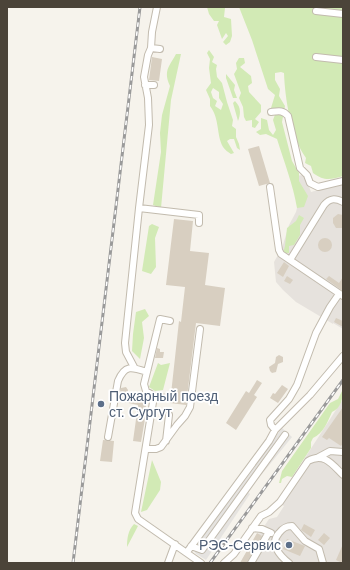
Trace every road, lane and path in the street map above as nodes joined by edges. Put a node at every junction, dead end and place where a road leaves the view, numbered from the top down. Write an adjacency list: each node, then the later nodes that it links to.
1 (157, 7): 4 (lane)
2 (316, 11): 3 (lane)
3 (343, 14)
4 (151, 48): 5 (lane); 8 (lane)
5 (160, 49)
6 (316, 57): 7 (lane)
7 (343, 60)
8 (145, 85): 9 (lane); 14 (lane)
9 (154, 85)
10 (271, 112): 11 (lane)
11 (343, 181)
12 (270, 187): 16 (lane)
13 (343, 202): 16 (lane)
14 (139, 208): 15 (lane); 21 (lane)
15 (199, 223)
16 (290, 260): 17 (lane)
17 (341, 295): 24 (lane)
18 (170, 321): 22 (lane)
19 (200, 329): 27 (lane)
20 (343, 356): 24 (lane)
21 (134, 368): 22 (lane); 26 (lane)
22 (146, 372): 28 (lane)
23 (169, 414): 27 (lane)
24 (275, 430): 36 (lane)
25 (285, 435): 36 (lane)
26 (108, 437)
27 (166, 442): 28 (lane)
28 (146, 449): 35 (lane)
29 (343, 452): 30 (lane)
30 (317, 458): 31 (lane); 32 (lane)
31 (343, 475)
32 (252, 528): 33 (lane); 40 (lane)
33 (269, 532): 34 (lane); 41 (lane)
34 (276, 536): 42 (lane); 43 (lane)
35 (175, 544): 37 (lane); 38 (lane)
36 (191, 546): 37 (lane)
37 (187, 552): 39 (lane)
38 (168, 563)
39 (201, 563)
40 (224, 563)
41 (250, 563)
42 (289, 563)
43 (323, 563)

